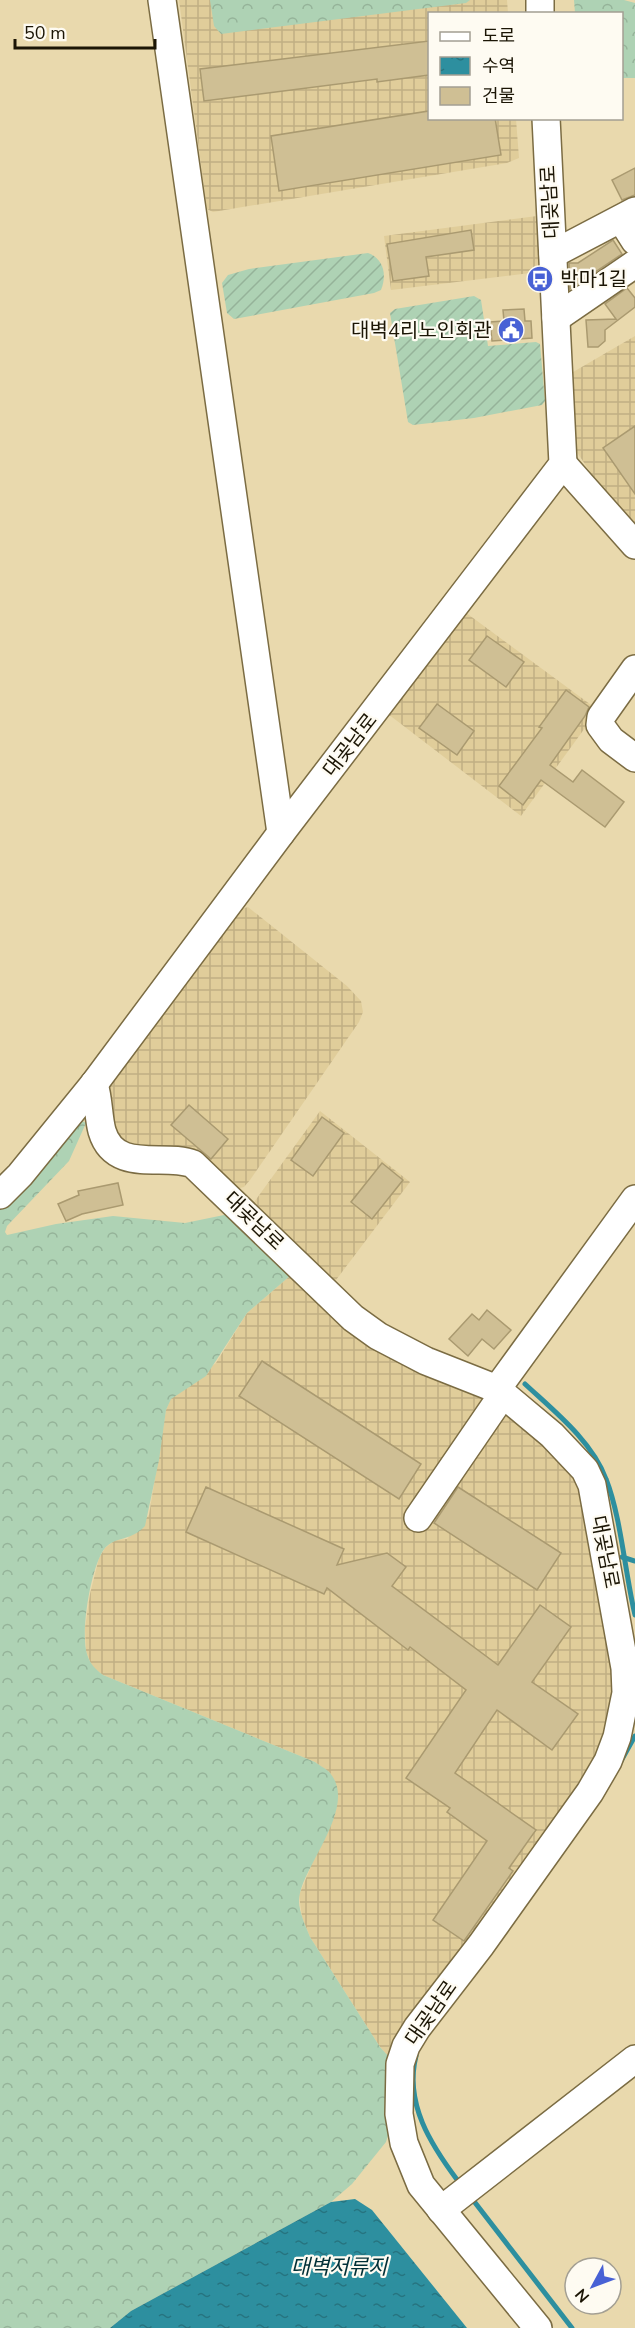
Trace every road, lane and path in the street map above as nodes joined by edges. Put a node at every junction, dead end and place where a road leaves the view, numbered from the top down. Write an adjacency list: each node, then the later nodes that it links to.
1 (162, 0): 11 (street)
2 (546, 120): 4 (street, 대곶남로)
3 (630, 224): 4 (street)
4 (553, 254): 6 (street, 대곶남로)
5 (635, 264): 6 (street)
6 (556, 318): 7 (street, 대곶남로)
7 (563, 464): 8 (street); 11 (street, 대곶남로)
8 (635, 545)
9 (635, 669): 10 (street)
10 (635, 758)
11 (281, 833): 12 (street, 대곶남로)
12 (94, 1084): 13 (street, 대곶남로); 15 (street, 대곶남로)
13 (0, 1195)
14 (635, 1199): 15 (street)
15 (500, 1392): 16 (street); 18 (street, 대곶남로)
16 (418, 1518)
17 (635, 2059): 18 (street)
18 (441, 2210): 19 (street, 대곶남로)
19 (538, 2328)

